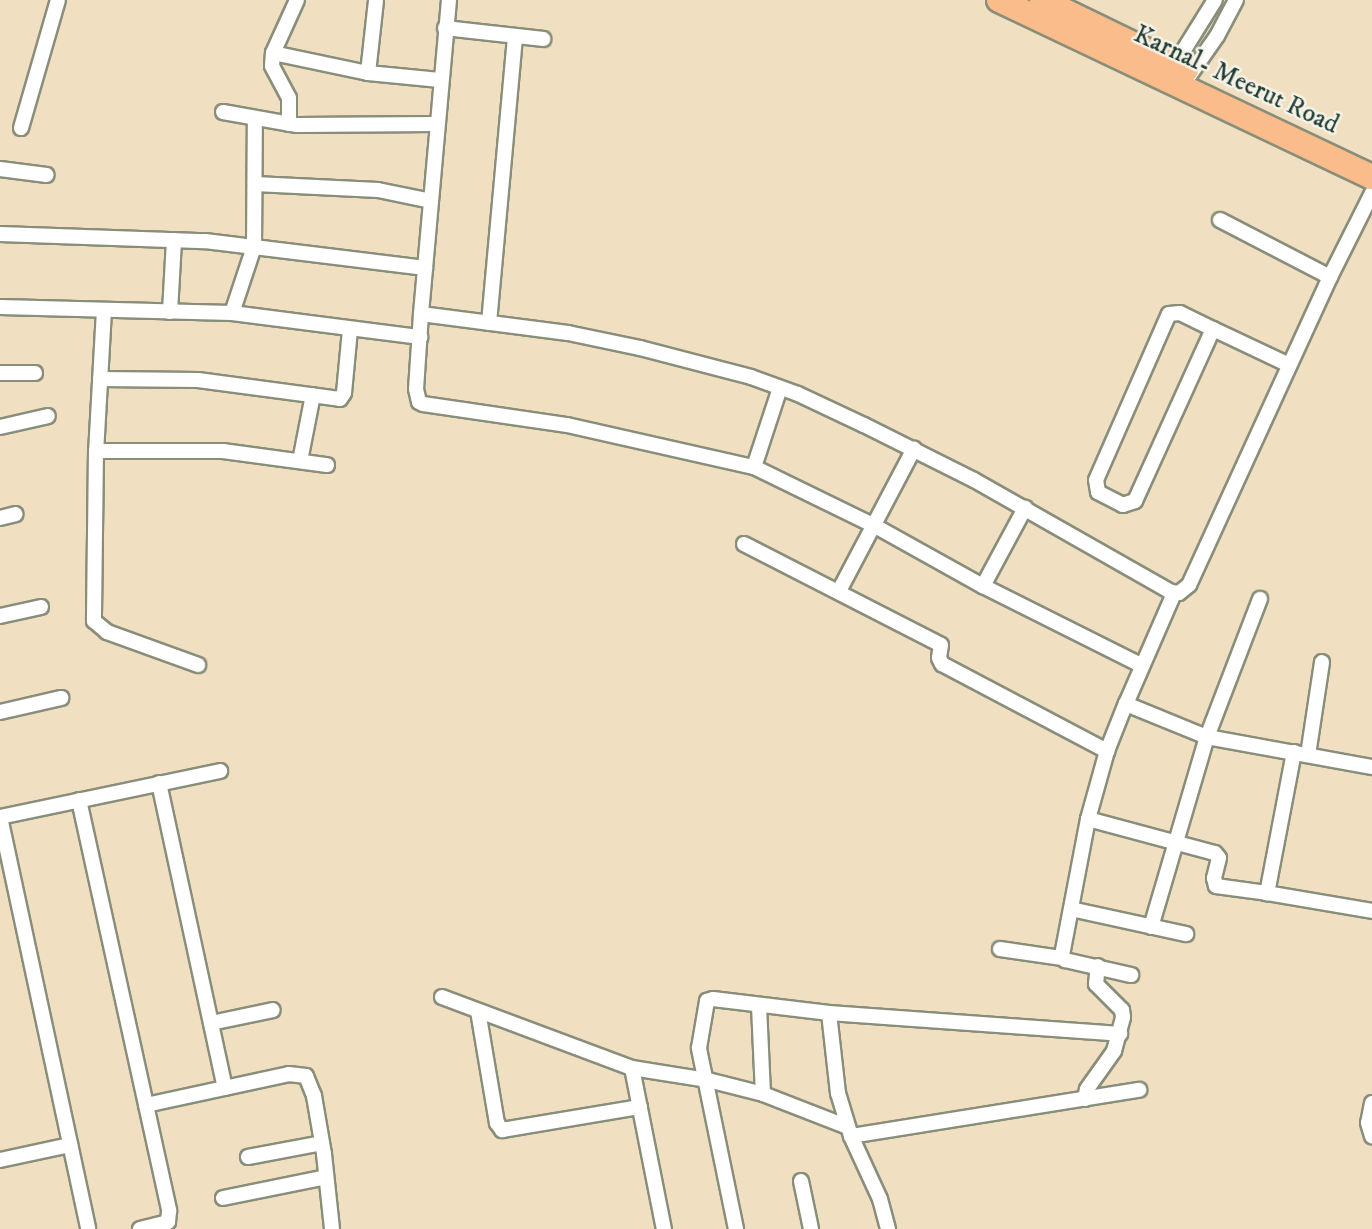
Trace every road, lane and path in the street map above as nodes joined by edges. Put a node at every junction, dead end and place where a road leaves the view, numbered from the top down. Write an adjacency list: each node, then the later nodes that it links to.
1 (58, 0): 20 (street)
2 (297, 0): 12 (street)
3 (376, 0): 13 (street)
4 (449, 0): 9 (street)
5 (999, 0): 14 (highway, Karnal- Meerut Road)
6 (1042, 0): 14 (highway)
7 (1215, 0): 14 (street)
8 (1236, 0): 14 (street)
9 (445, 29): 10 (street); 15 (street)
10 (515, 36): 11 (street); 39 (street)
11 (543, 39)
12 (273, 53): 13 (street); 18 (street)
13 (368, 73): 15 (street)
14 (1178, 76): 21 (highway); 24 (highway, Karnal- Meerut Road)
15 (440, 80): 19 (street)
16 (223, 112): 17 (street)
17 (255, 118): 18 (street); 25 (street)
18 (289, 124): 19 (street)
19 (436, 124): 27 (street)
20 (21, 128)
21 (1372, 160)
22 (0, 169): 23 (street)
23 (47, 175)
24 (1372, 177)
25 (255, 184): 27 (street); 31 (street)
26 (1372, 193): 33 (street)
27 (430, 201): 32 (street)
28 (1220, 220): 33 (street)
29 (0, 234): 30 (street)
30 (173, 240): 31 (street); 36 (street)
31 (254, 247): 32 (street); 37 (street)
32 (425, 268): 38 (street)
33 (1330, 277): 43 (street)
34 (0, 307): 35 (street)
35 (104, 310): 36 (street); 46 (street)
36 (170, 312): 37 (street)
37 (232, 313): 40 (street)
38 (422, 314): 39 (street); 42 (street)
39 (489, 323): 47 (street)
40 (350, 329): 42 (street); 48 (street)
41 (1213, 329): 41 (street); 43 (street)
42 (420, 337): 55 (street)
43 (1289, 365): 63 (street)
44 (0, 373): 45 (street)
45 (35, 373)
46 (100, 379): 48 (street); 52 (street)
47 (780, 388): 51 (street); 55 (street)
48 (313, 396): 53 (street)
49 (48, 416): 50 (street)
50 (0, 426)
51 (914, 449): 56 (street); 59 (street)
52 (96, 451): 53 (street); 68 (street)
53 (300, 461): 54 (street)
54 (327, 465)
55 (754, 467): 59 (street)
56 (1025, 508): 61 (street); 63 (street)
57 (16, 514): 58 (street)
58 (0, 518)
59 (875, 526): 61 (street); 62 (street)
60 (744, 544): 62 (street)
61 (984, 586): 69 (street)
62 (839, 591): 74 (street)
63 (1171, 592): 69 (street)
64 (1260, 598): 73 (street)
65 (41, 607): 66 (street)
66 (0, 616)
67 (1322, 662): 75 (street)
68 (198, 665)
69 (1141, 665): 71 (street)
70 (61, 698): 72 (street)
71 (1126, 703): 73 (street); 74 (street)
72 (0, 712)
73 (1208, 737): 75 (street); 82 (street)
74 (1107, 751): 81 (street)
75 (1301, 753): 76 (street); 83 (street)
76 (1372, 767)
77 (220, 771): 78 (street)
78 (159, 783): 79 (street); 97 (street)
79 (79, 800): 80 (street); 106 (street)
80 (0, 817): 111 (street)
81 (1088, 819): 82 (street); 84 (street)
82 (1175, 845): 83 (street); 86 (street)
83 (1267, 893): 85 (street)
84 (1071, 909): 86 (street); 89 (street)
85 (1372, 911)
86 (1151, 927): 87 (street)
87 (1186, 934)
88 (1000, 949): 89 (street)
89 (1062, 958): 90 (street)
90 (1098, 966): 91 (street); 98 (street)
91 (1131, 975)
92 (442, 997): 95 (street)
93 (759, 1006): 96 (street); 100 (street); 103 (street)
94 (273, 1010): 97 (street)
95 (478, 1011): 99 (street); 107 (street)
96 (829, 1013): 98 (street); 108 (street)
97 (211, 1023): 101 (street)
98 (1120, 1034): 104 (street)
99 (632, 1068): 100 (street); 107 (street)
100 (708, 1080): 103 (street); 121 (street)
101 (225, 1088): 106 (street); 110 (street)
102 (1139, 1090): 104 (street)
103 (763, 1094): 108 (street)
104 (1085, 1099): 108 (street)
105 (1372, 1103): 109 (street)
106 (146, 1105): 118 (street)
107 (640, 1107): 120 (street)
108 (849, 1131): 123 (street)
109 (1372, 1136)
110 (322, 1143): 112 (street); 114 (street)
111 (70, 1145): 113 (street); 117 (street)
112 (248, 1157)
113 (0, 1160)
114 (326, 1177): 116 (street); 119 (street)
115 (801, 1181): 122 (street)
116 (223, 1198)
117 (88, 1229)
118 (143, 1229)
119 (332, 1229)
120 (664, 1229)
121 (737, 1229)
122 (811, 1229)
123 (888, 1229)

